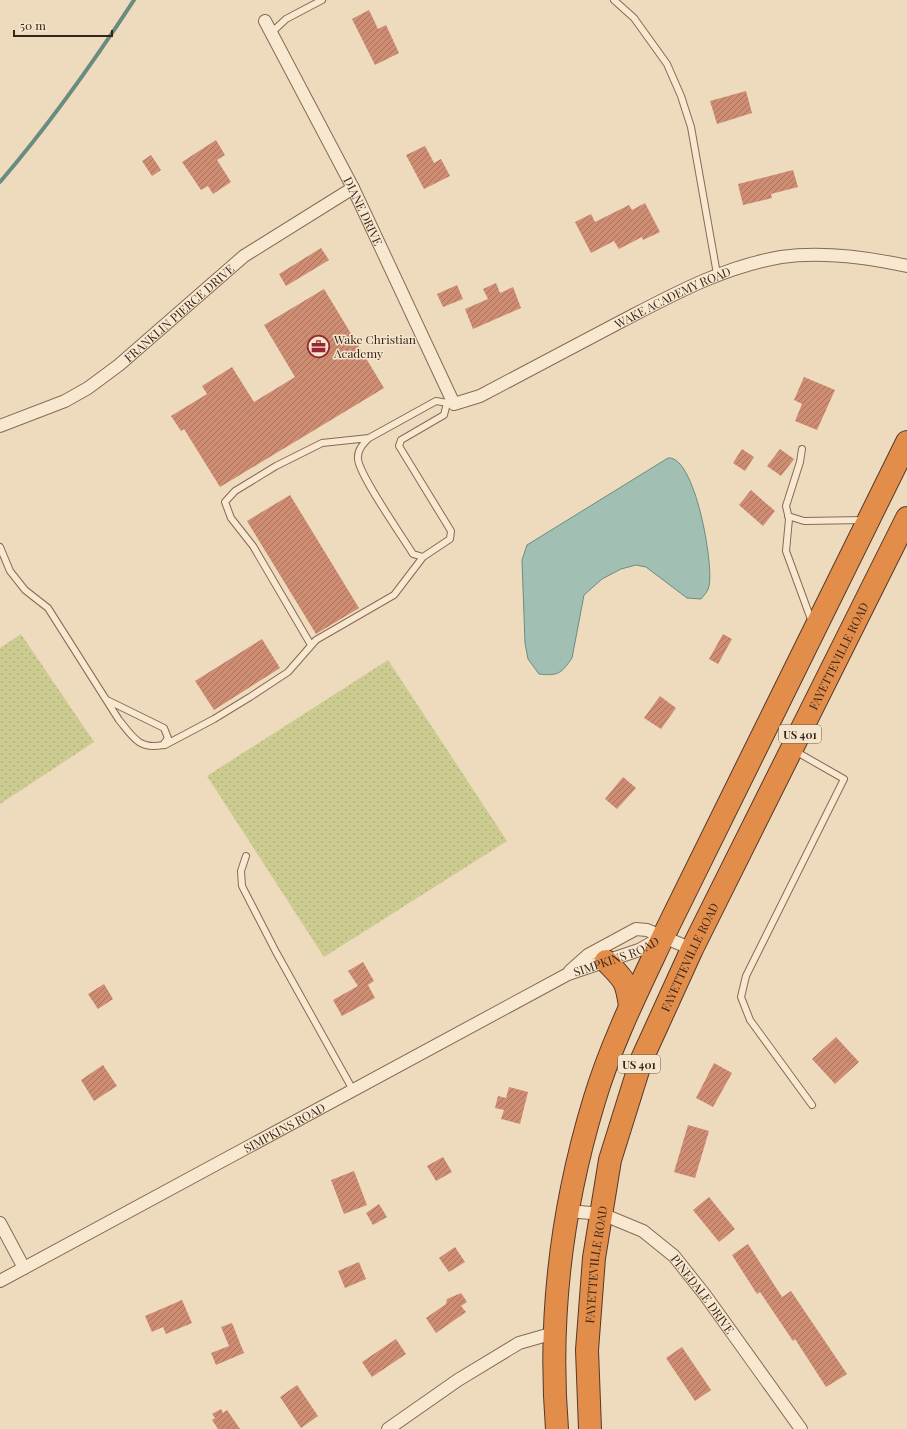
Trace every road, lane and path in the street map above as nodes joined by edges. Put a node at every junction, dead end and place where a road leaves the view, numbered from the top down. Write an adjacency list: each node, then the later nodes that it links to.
1 (322, 0): 4 (lane)
2 (614, 0): 7 (lane)
3 (265, 21): 4 (street, DIANE DRIVE)
4 (271, 32): 5 (street, DIANE DRIVE)
5 (353, 188): 8 (street, DIANE DRIVE); 9 (street, FRANKLIN PIERCE DRIVE)
6 (907, 266): 7 (street, WAKE ACADEMY ROAD)
7 (717, 274): 8 (street, WAKE ACADEMY ROAD)
8 (450, 404): 10 (lane); 17 (lane)
9 (0, 426)
10 (369, 438): 17 (lane); 19 (lane)
11 (907, 442): 15 (highway, US 401)
12 (802, 449): 13 (lane)
13 (788, 516): 15 (lane); 18 (lane)
14 (907, 518): 22 (highway, FAYETTEVILLE ROAD / US 401)
15 (869, 520): 18 (highway, US 401)
16 (0, 547): 20 (lane)
17 (423, 557): 19 (lane)
18 (815, 629): 24 (highway, US 401)
19 (312, 645): 21 (lane)
20 (107, 700): 21 (lane); 21 (lane)
21 (163, 745)
22 (792, 749): 25 (highway, FAYETTEVILLE ROAD / US 401); 30 (lane)
23 (246, 856): 29 (lane)
24 (663, 936): 25 (street, SIMPKINS ROAD); 26 (street, SIMPKINS ROAD); 27 (street, SIMPKINS ROAD); 28 (highway, US 401)
25 (692, 949): 32 (highway, FAYETTEVILLE ROAD / US 401)
26 (606, 961): 27 (street, SIMPKINS ROAD); 28 (highway)
27 (568, 974): 29 (street, SIMPKINS ROAD)
28 (630, 1006): 31 (highway, US 401)
29 (353, 1090): 34 (street, SIMPKINS ROAD)
30 (812, 1106)
31 (568, 1211): 32 (street, PINEDALE DRIVE); 36 (highway, US 401)
32 (602, 1214): 39 (highway, FAYETTEVILLE ROAD / US 401); 40 (street, PINEDALE DRIVE)
33 (0, 1223): 34 (street)
34 (24, 1268): 35 (street, SIMPKINS ROAD)
35 (0, 1281)
36 (554, 1333): 37 (street); 38 (highway, US 401)
37 (388, 1429)
38 (557, 1429)
39 (590, 1429)
40 (801, 1429)

